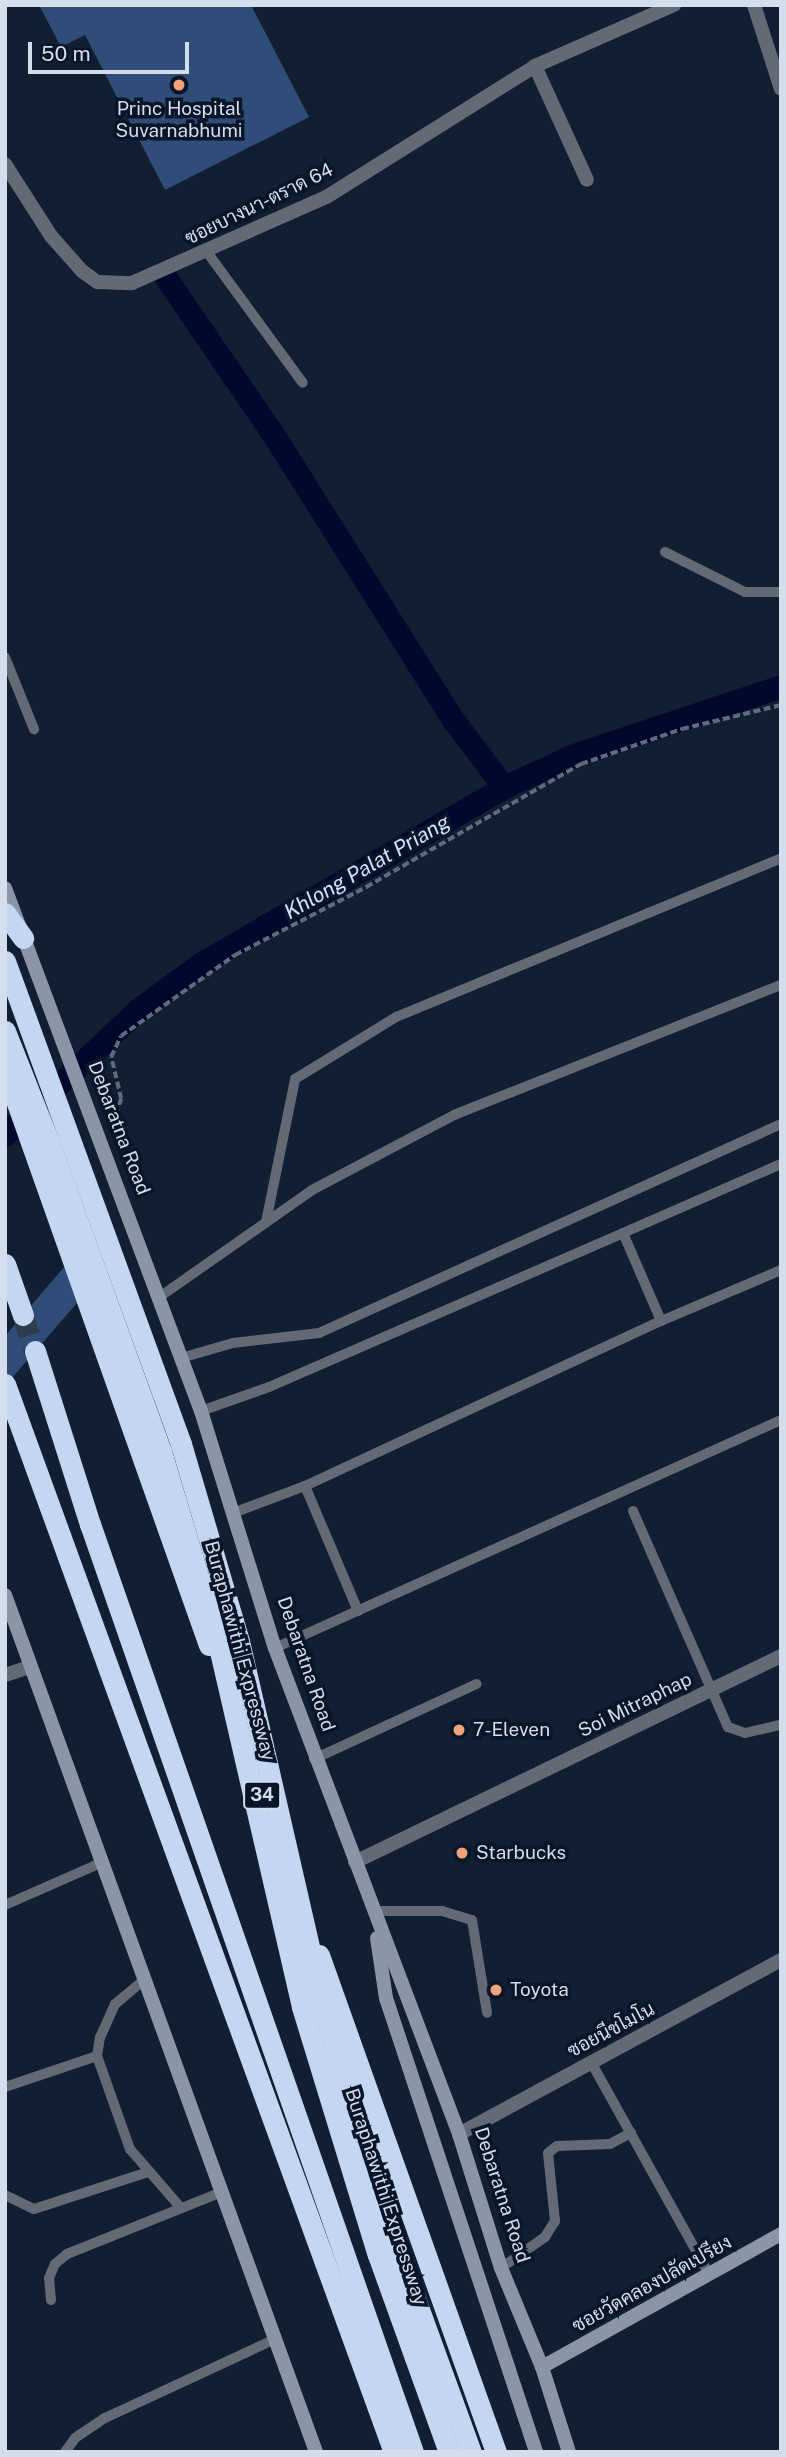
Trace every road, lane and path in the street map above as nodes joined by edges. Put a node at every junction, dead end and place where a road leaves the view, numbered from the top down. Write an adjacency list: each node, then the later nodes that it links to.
1 (674, 5): 3 (street, ซอยบางนา-ตราด 64)
2 (754, 5): 4 (street)
3 (535, 66): 6 (street); 7 (street, ซอยบางนา-ตราด 64)
4 (781, 89)
5 (5, 164): 7 (street, ซอยบางนา-ตราด 64)
6 (587, 180)
7 (207, 252): 8 (lane)
8 (303, 383)
9 (665, 552): 10 (lane)
10 (781, 592)
11 (5, 657): 13 (lane)
12 (781, 705): 22 (path)
13 (34, 729)
14 (781, 858): 26 (lane)
15 (5, 888): 17 (main road, Debaratna Road)
16 (5, 913): 17 (highway)
17 (23, 937): 30 (main road, Debaratna Road)
18 (5, 961): 80 (highway, bridge)
19 (781, 985): 26 (lane)
20 (5, 1031): 24 (highway, Buraphawithi Expressway)
21 (5, 1069): 24 (highway)
22 (116, 1115)
23 (781, 1124): 34 (lane)
24 (39, 1140): 79 (highway, Buraphawithi Expressway, bridge); 81 (highway, 34)
25 (781, 1164): 27 (lane)
26 (266, 1222): 30 (lane)
27 (624, 1233): 32 (lane); 36 (lane)
28 (5, 1264): 31 (highway)
29 (781, 1270): 32 (lane)
30 (159, 1298): 34 (main road, Debaratna Road)
31 (23, 1315)
32 (661, 1321): 38 (lane)
33 (36, 1351): 78 (highway)
34 (181, 1358): 36 (main road, Debaratna Road)
35 (5, 1384): 77 (highway)
36 (201, 1412): 40 (main road, Debaratna Road)
37 (781, 1420): 42 (lane)
38 (304, 1486): 40 (lane); 42 (lane)
39 (633, 1511): 48 (lane)
40 (233, 1513): 43 (main road, Debaratna Road)
41 (5, 1595): 45 (main road)
42 (358, 1611): 43 (lane)
43 (275, 1648): 50 (main road, Debaratna Road)
44 (781, 1656): 48 (street, Soi Mitraphap)
45 (30, 1667): 46 (street); 51 (main road)
46 (5, 1675)
47 (476, 1684): 50 (lane)
48 (708, 1691): 49 (lane); 52 (street, Soi Mitraphap)
49 (781, 1725)
50 (314, 1759): 52 (main road, Debaratna Road)
51 (103, 1862): 53 (lane); 56 (main road)
52 (355, 1862): 54 (main road, Debaratna Road)
53 (5, 1905)
54 (374, 1910): 57 (lane); 62 (main road, Debaratna Road); 82 (main road)
55 (781, 1960): 59 (street, ซอยนีชโมโน)
56 (145, 1979): 58 (lane); 64 (main road)
57 (487, 2013)
58 (97, 2056): 60 (lane); 63 (lane)
59 (592, 2062): 61 (lane); 62 (street, ซอยนีชโมโน)
60 (5, 2087)
61 (631, 2133): 68 (lane); 69 (lane)
62 (458, 2134): 68 (main road, Debaratna Road)
63 (148, 2172): 65 (lane); 66 (lane)
64 (222, 2192): 66 (lane); 71 (main road)
65 (5, 2195)
66 (181, 2208): 70 (lane)
67 (781, 2234): 69 (main road, ซอยวัดคลองปลัดเปรียง)
68 (501, 2267): 72 (main road, Debaratna Road)
69 (709, 2274): 72 (main road, ซอยวัดคลองปลัดเปรียง)
70 (51, 2300)
71 (275, 2339): 73 (main road); 74 (lane)
72 (542, 2367): 83 (main road, Debaratna Road)
73 (293, 2388): 75 (main road); 76 (main road)
74 (65, 2452)
75 (316, 2452)
76 (327, 2452)
77 (394, 2452)
78 (413, 2452)
79 (449, 2452)
80 (471, 2452)
81 (496, 2452)
82 (536, 2452)
83 (569, 2452)

